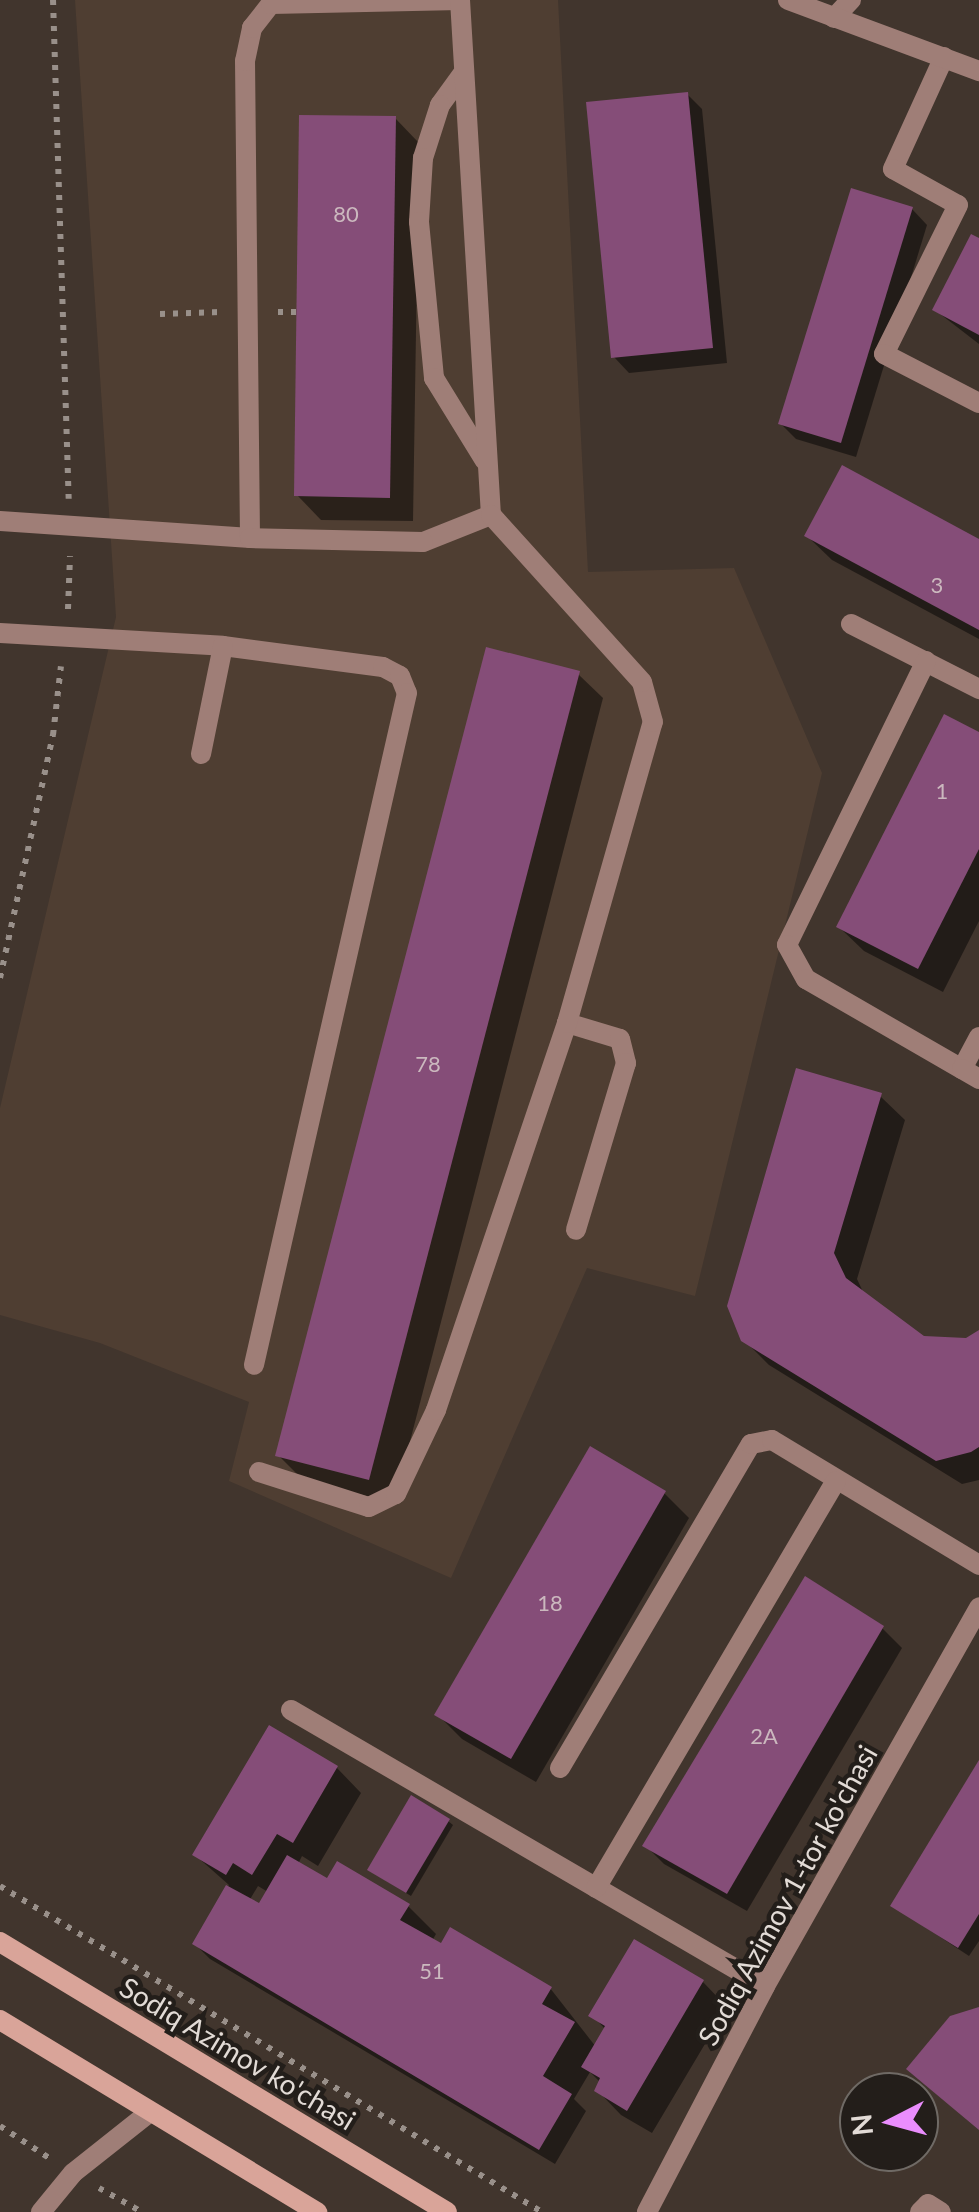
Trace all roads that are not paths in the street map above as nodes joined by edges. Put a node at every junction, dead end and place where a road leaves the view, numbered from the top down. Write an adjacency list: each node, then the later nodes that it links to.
1 (788, 0): 3 (street)
2 (851, 0): 3 (street)
3 (834, 18): 4 (street)
4 (944, 57): 6 (street); 7 (street)
5 (464, 72): 8 (street); 8 (street); 11 (street)
6 (979, 72)
7 (979, 403)
8 (486, 463): 9 (street)
9 (491, 514): 11 (street); 18 (street)
10 (0, 521): 11 (street)
11 (250, 538)
12 (852, 624): 15 (street)
13 (0, 633): 14 (street)
14 (223, 646): 17 (street); 22 (street)
15 (926, 662): 16 (street); 20 (street)
16 (979, 689)
17 (201, 754)
18 (566, 1024): 21 (street); 23 (street)
19 (979, 1037): 20 (street)
20 (971, 1074)
21 (576, 1230)
22 (254, 1366)
23 (258, 1472)
24 (836, 1481): 25 (street); 28 (street); 29 (street)
25 (979, 1565)
26 (979, 1607): 31 (street, Sodiq Azimov 1-tor ko'chasi)
27 (291, 1710): 29 (street)
28 (560, 1768)
29 (596, 1888): 31 (street)
30 (0, 1942): 36 (main road, Sodiq Azimov ko'chasi)
31 (765, 1986): 37 (street, Sodiq Azimov 1-tor ko'chasi)
32 (0, 2020): 33 (main road)
33 (150, 2112): 34 (street); 35 (main road)
34 (41, 2212)
35 (317, 2212)
36 (446, 2212)
37 (648, 2212)
38 (920, 2212): 39 (street)
39 (941, 2212)

